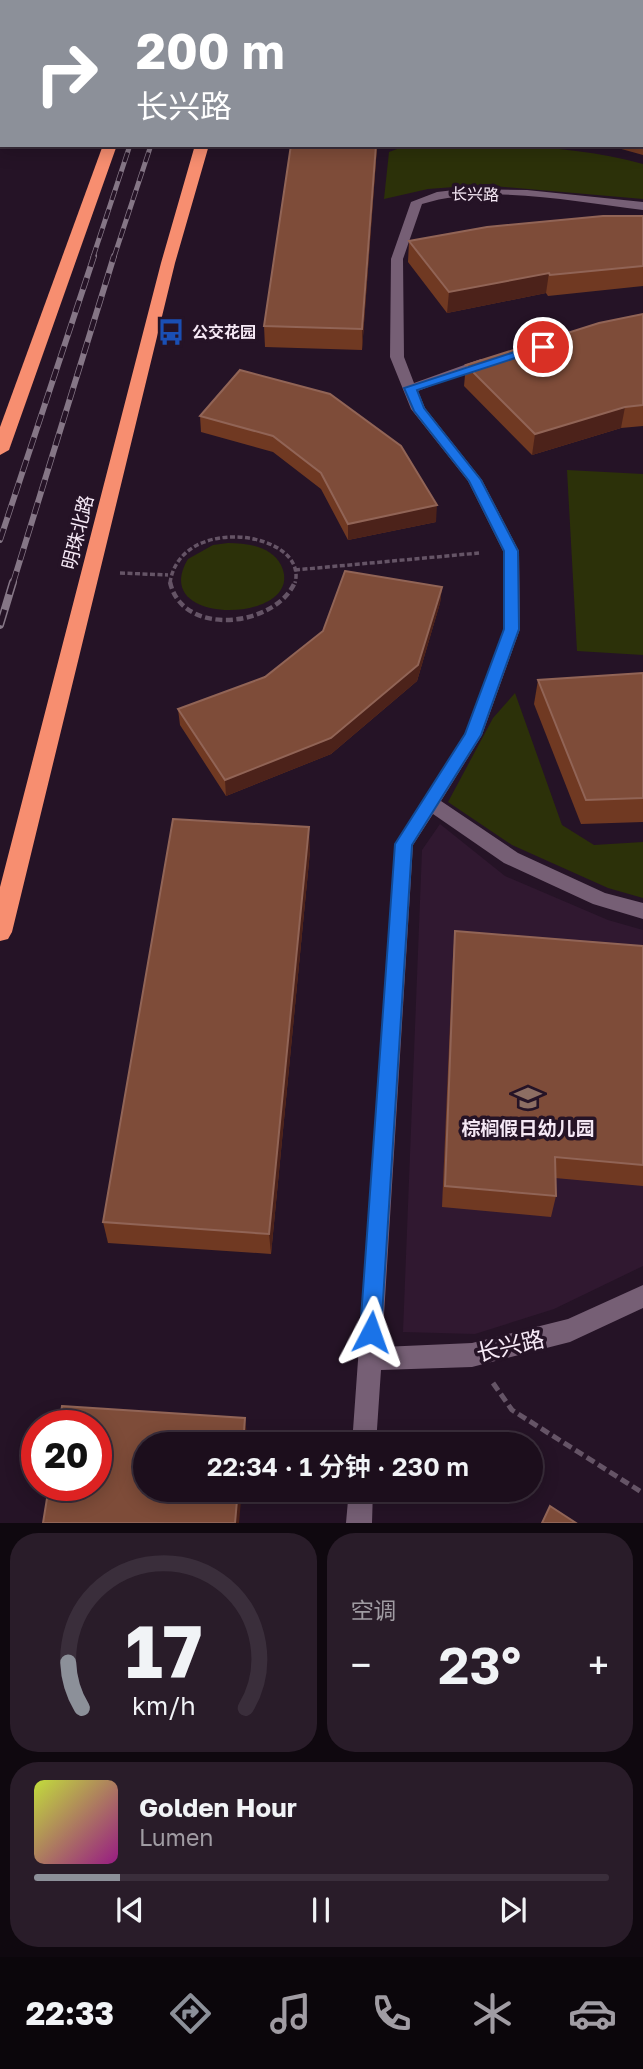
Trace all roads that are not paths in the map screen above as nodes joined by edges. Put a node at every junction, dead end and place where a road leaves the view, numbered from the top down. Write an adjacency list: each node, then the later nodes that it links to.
1 (109, 147): 6 (highway)
2 (201, 147): 9 (highway, 明珠北路)
3 (643, 206): 5 (lane, 长兴路)
4 (504, 357): 5 (lane)
5 (410, 388): 7 (lane, 长兴路)
6 (0, 450)
7 (430, 803): 8 (lane); 11 (lane, 长兴路)
8 (643, 911)
9 (0, 932)
10 (643, 1296): 11 (lane, 长兴路)
11 (369, 1359): 12 (lane, 长兴路)
12 (365, 1432)
13 (360, 1502): 14 (lane)
14 (359, 1523)

